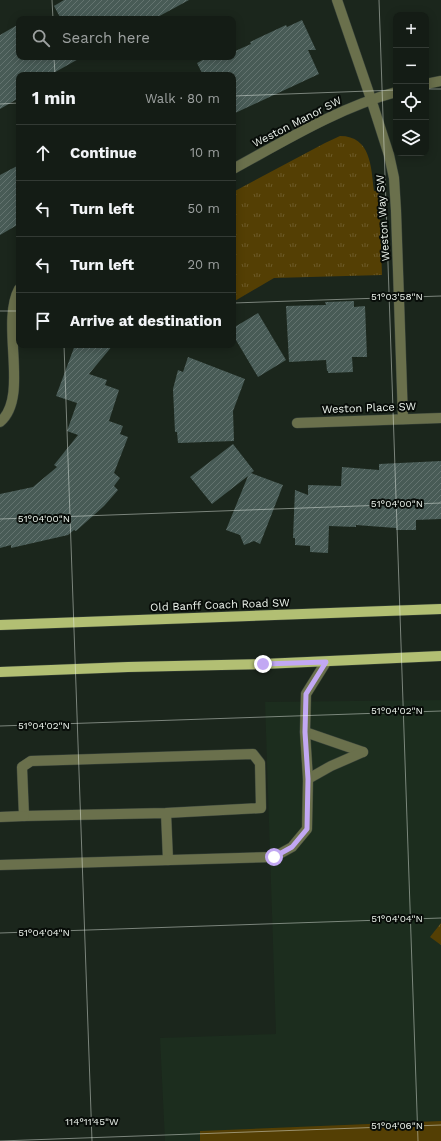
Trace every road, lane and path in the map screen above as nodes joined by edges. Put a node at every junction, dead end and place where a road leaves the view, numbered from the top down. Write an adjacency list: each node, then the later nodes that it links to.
1 (337, 0): 5 (street, Weston Way SW)
2 (441, 81): 3 (street)
3 (429, 83)
4 (393, 93): 5 (street, Weston Manor SW)
5 (371, 99): 6 (street, Weston Manor SW); 9 (street, Weston Way SW)
6 (236, 167)
7 (16, 295): 10 (street)
8 (441, 418): 9 (street, Weston Place SW)
9 (404, 419): 11 (street, Weston Place SW)
10 (0, 422)
11 (297, 423)
12 (441, 609): 13 (main road, Old Banff Coach Road SW)
13 (0, 625)
14 (441, 656): 15 (main road)
15 (326, 662): 16 (main road); 17 (street)
16 (0, 672)
17 (305, 732): 18 (street); 18 (street)
18 (308, 779): 22 (street)
19 (166, 813): 20 (street); 20 (street); 22 (street)
20 (24, 816): 21 (street)
21 (0, 817)
22 (168, 860): 23 (street)
23 (0, 866)

